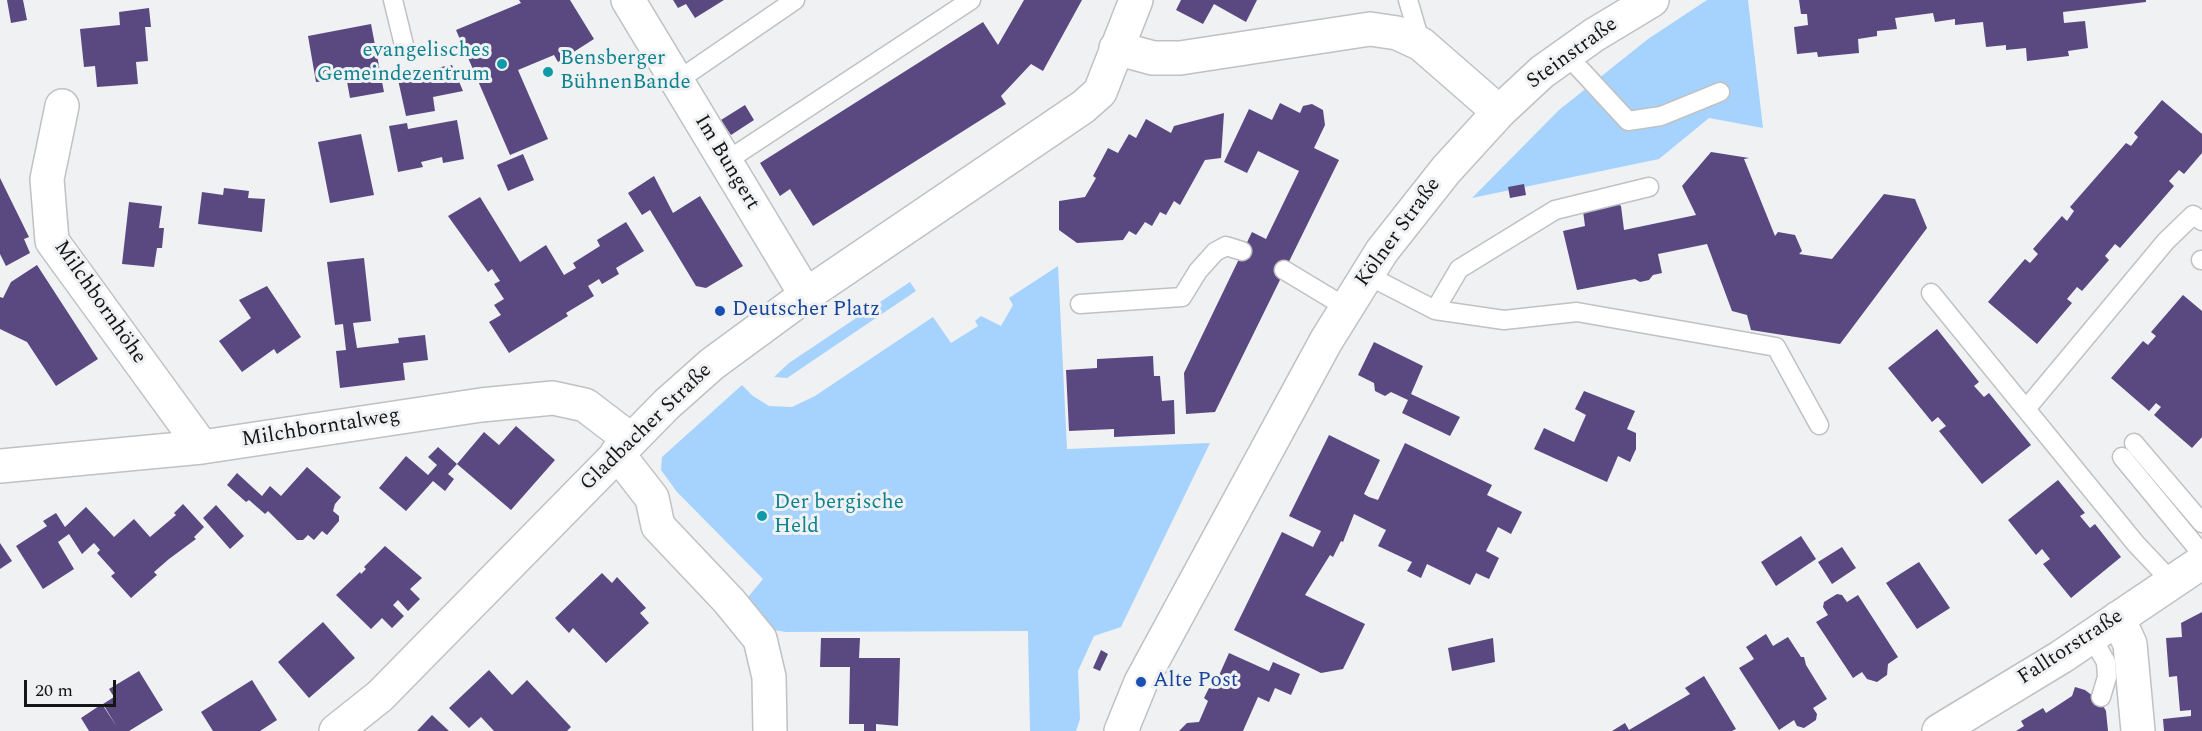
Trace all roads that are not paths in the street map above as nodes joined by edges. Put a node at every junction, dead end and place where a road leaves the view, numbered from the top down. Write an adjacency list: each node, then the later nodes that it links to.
1 (393, 0): 9 (lane)
2 (628, 0): 12 (street, Im Bungert)
3 (795, 0): 12 (lane)
4 (971, 0): 16 (lane)
5 (1136, 0): 10 (street, Gladbacher Straße)
6 (1408, 0): 8 (lane)
7 (1652, 0): 11 (street, Steinstraße)
8 (1421, 44): 10 (street); 15 (street)
9 (404, 45)
10 (1116, 48): 23 (street, Gladbacher Straße)
11 (1567, 55): 13 (lane); 15 (street, Steinstraße)
12 (677, 81): 16 (street, Im Bungert)
13 (1720, 92)
14 (63, 106): 30 (street, Milchbornhöhe)
15 (1499, 112): 21 (street, Kölner Straße)
16 (725, 162): 23 (street, Im Bungert)
17 (1649, 187): 26 (lane)
18 (2202, 221): 27 (lane)
19 (1242, 251): 24 (lane)
20 (1284, 270): 25 (lane)
21 (1367, 275): 25 (street, Kölner Straße); 26 (lane)
22 (1931, 293): 27 (lane)
23 (806, 295): 31 (street, Gladbacher Straße)
24 (1080, 304)
25 (1347, 308): 43 (street, Kölner Straße)
26 (1435, 310): 28 (lane)
27 (2026, 409): 37 (lane)
28 (1819, 425)
29 (2134, 443): 34 (lane)
30 (202, 447): 31 (street, Milchborntalweg); 33 (street, Milchborntalweg)
31 (624, 447): 41 (street, Gladbacher Straße); 42 (street)
32 (2122, 457): 35 (lane)
33 (0, 466)
34 (2202, 523)
35 (2202, 554)
36 (2202, 562): 37 (street, Falltorstraße)
37 (2172, 582): 38 (street, Falltorstraße)
38 (2118, 618): 39 (street, Falltorstraße); 45 (street)
39 (2091, 636): 40 (lane); 44 (street, Falltorstraße)
40 (2101, 697)
41 (336, 731)
42 (770, 731)
43 (1121, 731)
44 (1939, 731)
45 (2138, 731)

